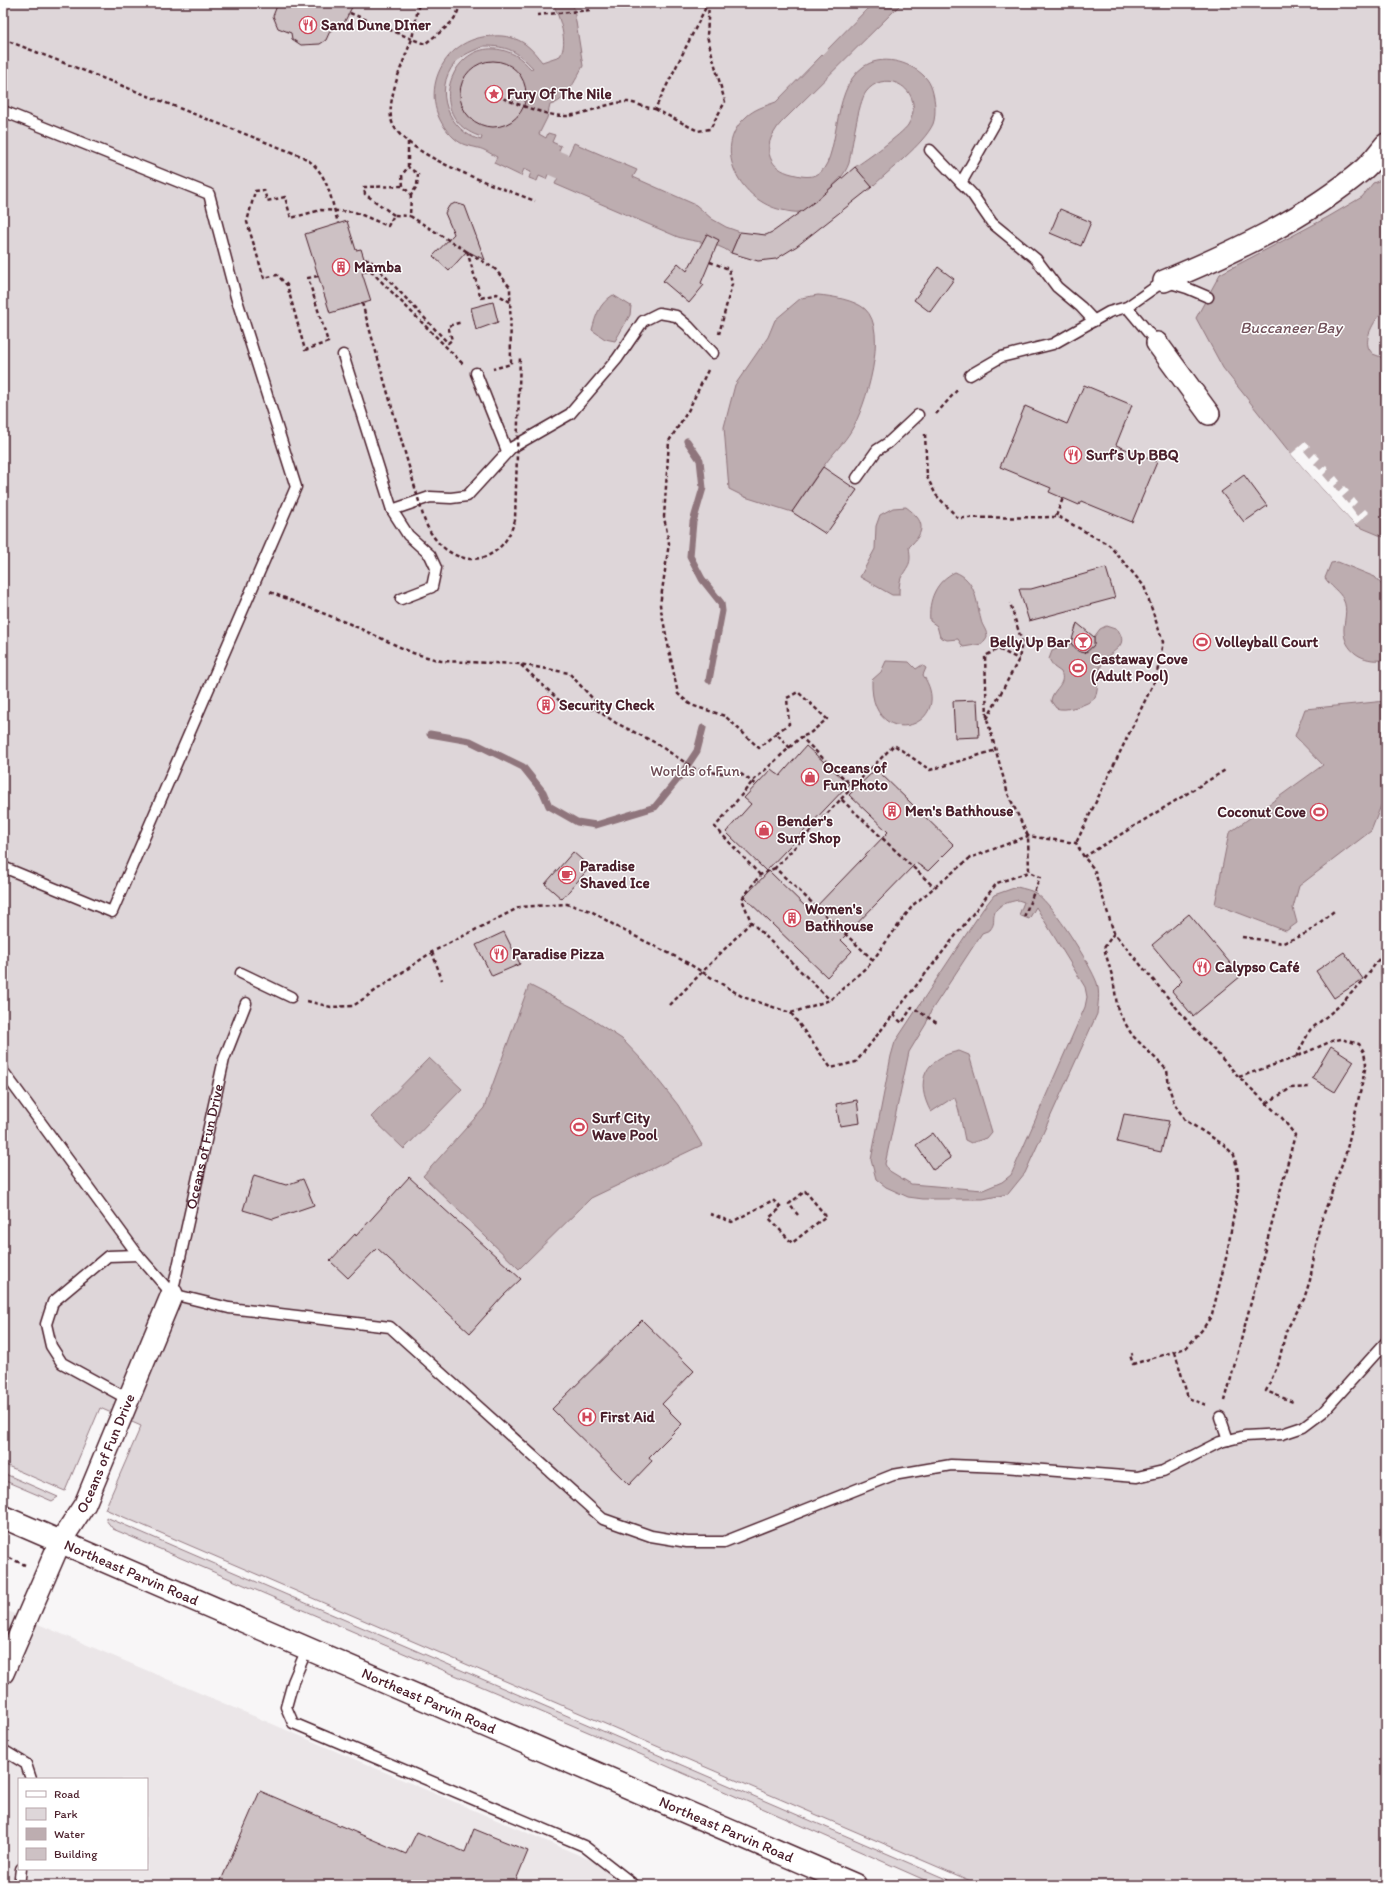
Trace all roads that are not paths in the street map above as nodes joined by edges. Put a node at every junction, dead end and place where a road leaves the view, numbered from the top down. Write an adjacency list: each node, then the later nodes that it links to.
1 (3, 111): 21 (lane)
2 (998, 118): 5 (lane)
3 (1386, 144): 6 (street)
4 (930, 150): 5 (lane)
5 (961, 183): 9 (lane)
6 (1164, 281): 7 (lane); 8 (lane)
7 (1208, 297)
8 (1127, 307): 9 (lane); 10 (lane)
9 (1094, 321): 14 (lane)
10 (1157, 343): 15 (street)
11 (713, 354): 17 (lane)
12 (343, 355): 19 (lane)
13 (476, 373): 17 (lane)
14 (970, 375)
15 (1209, 414)
16 (918, 415): 18 (lane)
17 (507, 452): 19 (lane)
18 (857, 478)
19 (392, 510): 20 (lane)
20 (401, 599)
21 (3, 867)
22 (241, 974): 23 (lane)
23 (291, 997)
24 (246, 1002): 27 (lane, Oceans of Fun Drive)
25 (3, 1071): 26 (lane)
26 (138, 1254): 27 (lane); 29 (lane)
27 (172, 1294): 29 (street, Oceans of Fun Drive); 31 (lane)
28 (1386, 1342): 31 (lane)
29 (128, 1399): 33 (street, Oceans of Fun Drive)
30 (1221, 1414): 31 (lane)
31 (1228, 1440)
32 (3, 1517): 33 (street, Northeast Parvin Road)
33 (60, 1542): 34 (street, Northeast Parvin Road); 35 (street, Oceans of Fun Drive)
34 (307, 1649): 40 (lane); 41 (street, Northeast Parvin Road)
35 (3, 1672)
36 (3, 1750): 37 (lane)
37 (31, 1778)
38 (21, 1870): 39 (lane)
39 (19, 1885)
40 (634, 1885)
41 (855, 1885)

